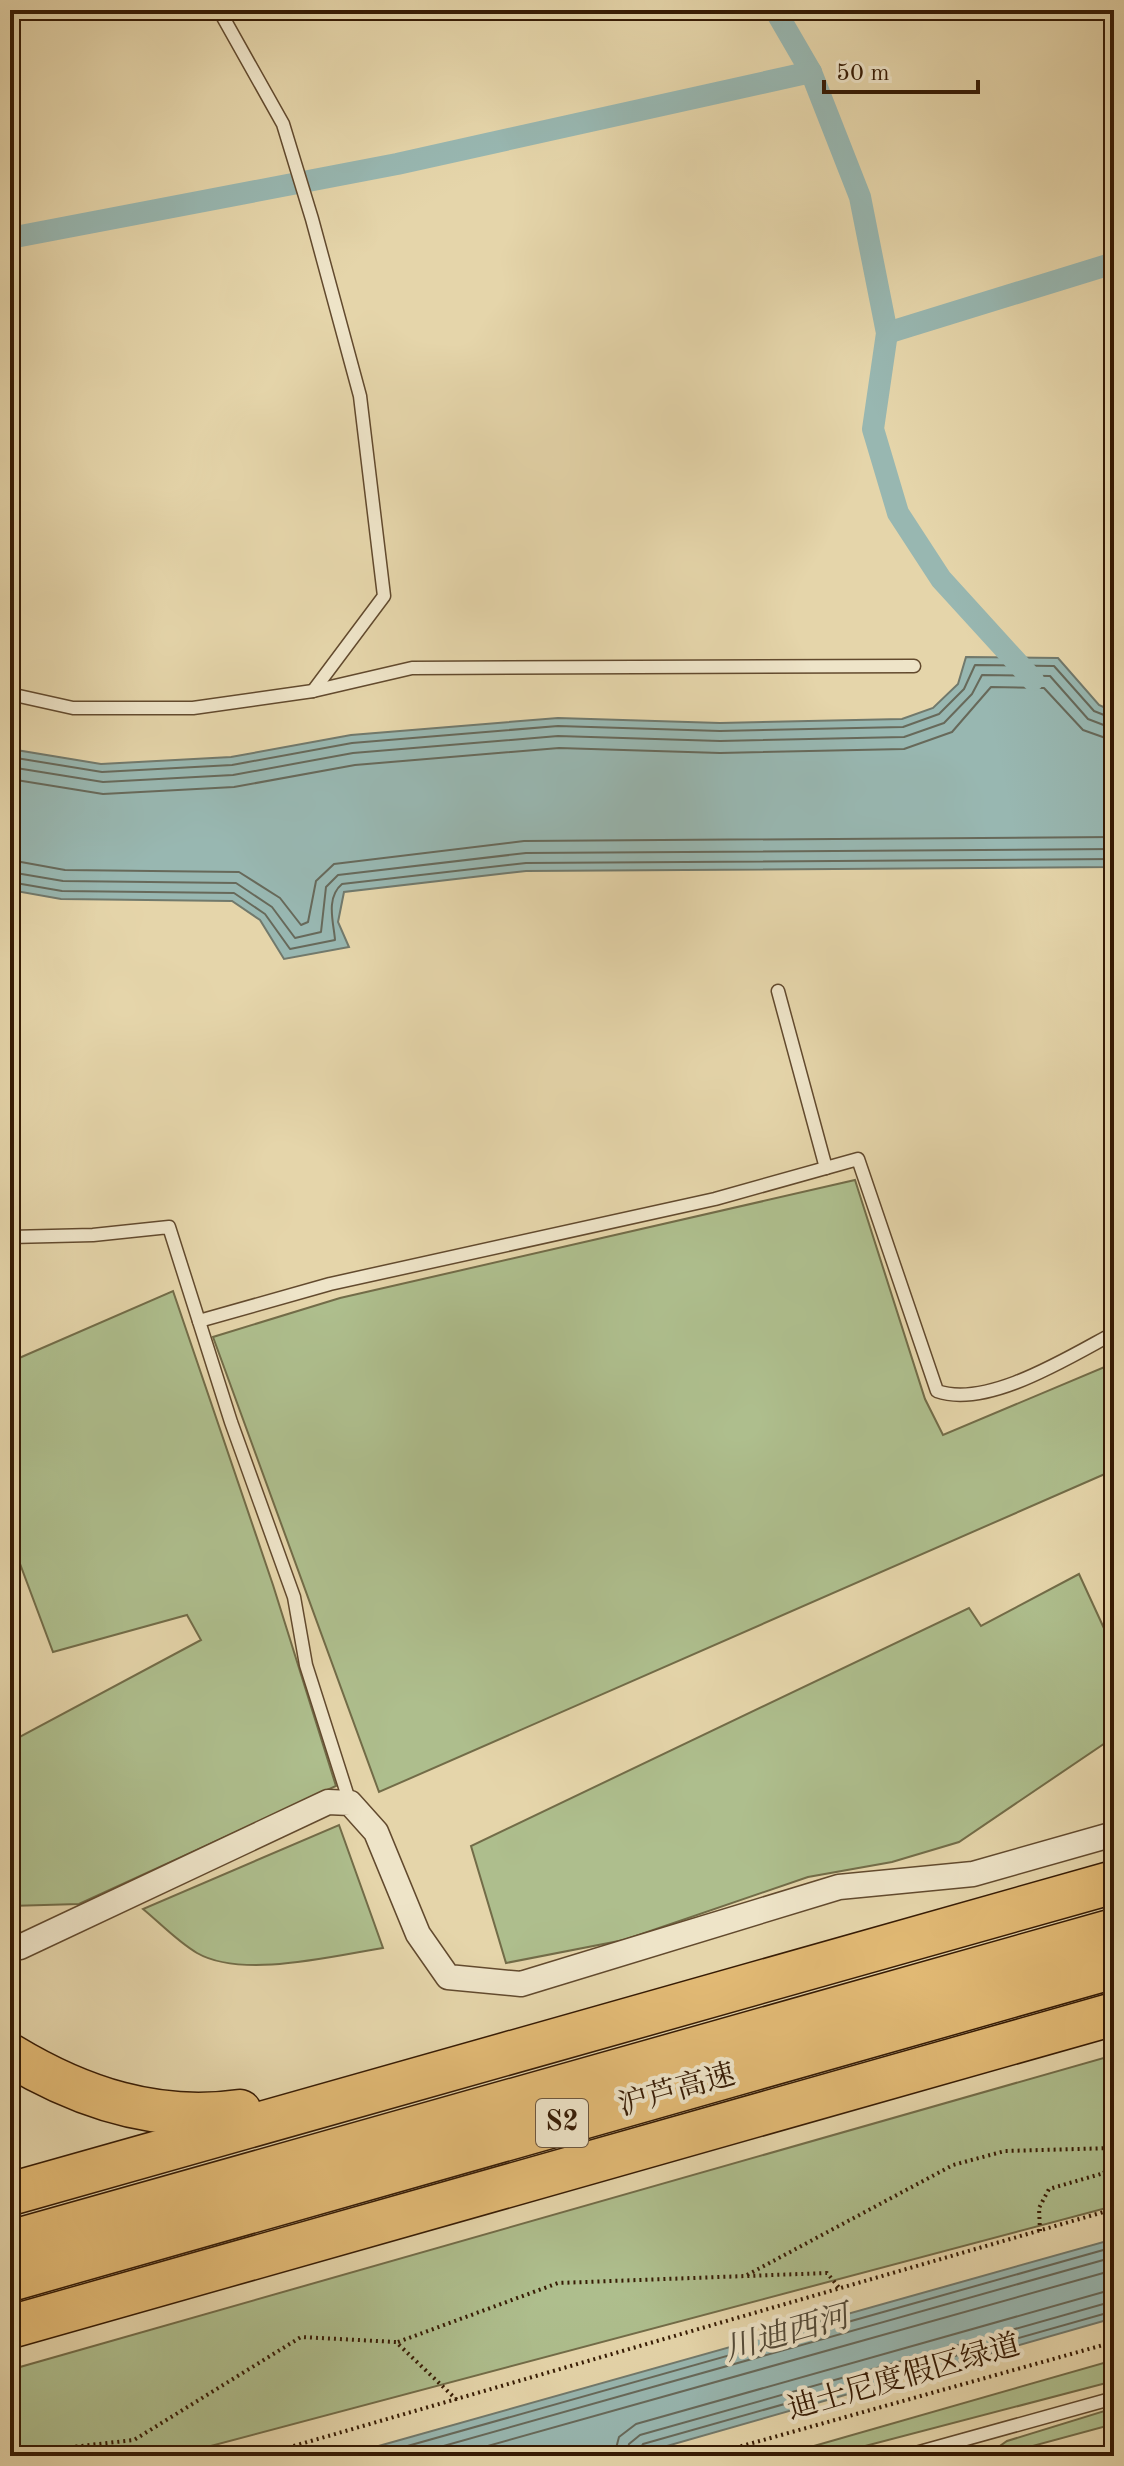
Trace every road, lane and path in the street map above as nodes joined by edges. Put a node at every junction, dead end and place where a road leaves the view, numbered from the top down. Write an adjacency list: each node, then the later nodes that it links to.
1 (219, 10): 3 (lane)
2 (914, 666): 3 (lane)
3 (313, 691): 4 (lane)
4 (10, 694)
5 (778, 991): 6 (lane)
6 (826, 1168): 8 (lane); 9 (lane)
7 (10, 1237): 8 (lane)
8 (199, 1321): 10 (lane)
9 (1114, 1333)
10 (350, 1803): 11 (street); 14 (street)
11 (1114, 1834)
12 (1114, 1882): 16 (highway)
13 (1114, 1930): 24 (highway, 沪芦高速 / S2)
14 (10, 1948)
15 (1114, 1967): 26 (highway, 沪芦高速 / S2)
16 (688, 2002): 18 (highway); 21 (highway)
17 (1114, 2014): 20 (highway, 沪芦高速 / S2)
18 (10, 2055)
19 (1114, 2150): 23 (path); 25 (path)
20 (482, 2193): 28 (highway, 沪芦高速 / S2); 31 (highway)
21 (10, 2194)
22 (1114, 2209): 23 (path)
23 (1040, 2231): 27 (path)
24 (10, 2242)
25 (745, 2277): 27 (path); 29 (path)
26 (10, 2280)
27 (841, 2290): 33 (path)
28 (10, 2327)
29 (396, 2342): 33 (path); 34 (path)
30 (1114, 2342): 36 (path, 迪士尼度假区绿道)
31 (10, 2347)
32 (1114, 2398): 37 (lane)
33 (458, 2401): 35 (path)
34 (10, 2454)
35 (259, 2456)
36 (706, 2456)
37 (905, 2456)

